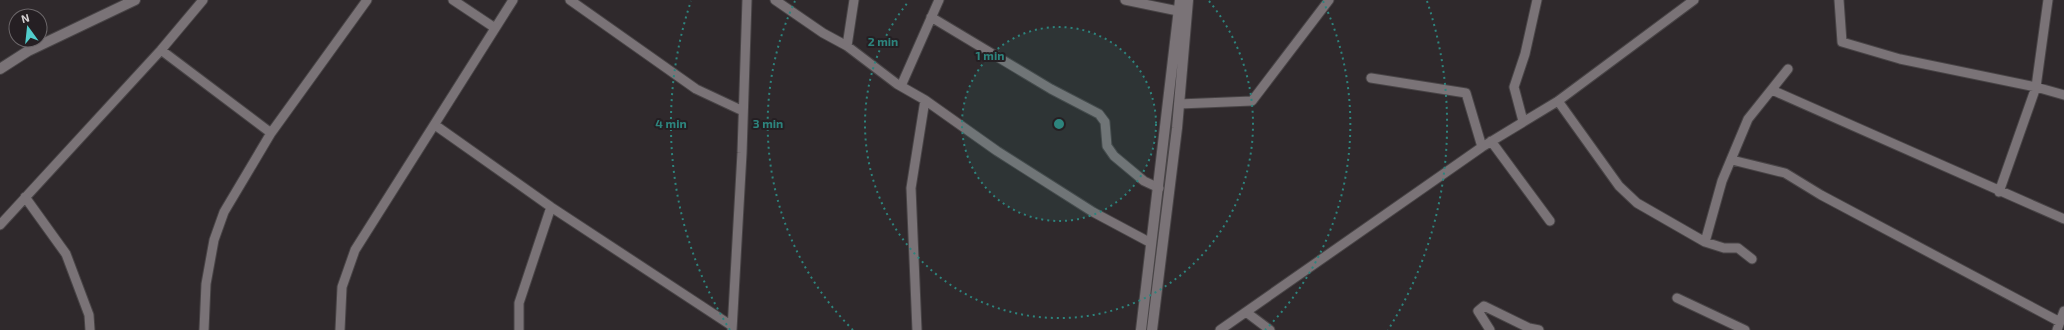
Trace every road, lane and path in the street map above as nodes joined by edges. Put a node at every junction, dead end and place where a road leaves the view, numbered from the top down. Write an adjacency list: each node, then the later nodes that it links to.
1 (134, 0): 24 (main road)
2 (203, 0): 23 (street)
3 (367, 0): 37 (street)
4 (453, 0): 21 (street)
5 (513, 0): 21 (street)
6 (570, 0): 34 (street)
7 (747, 0): 34 (street)
8 (775, 0): 22 (street)
9 (854, 0): 22 (street)
10 (939, 0): 20 (street)
11 (1125, 0): 19 (street)
12 (1180, 0): 19 (main road)
13 (1188, 0): 33 (main road)
14 (1330, 0): 33 (street)
15 (1537, 0): 35 (street)
16 (1694, 0): 32 (street)
17 (1838, 0): 28 (street)
18 (2048, 0): 28 (street)
19 (1178, 10): 41 (main road)
20 (931, 17): 27 (street); 41 (street)
21 (495, 28): 36 (street)
22 (847, 46): 27 (street)
23 (161, 50): 37 (street); 43 (street)
24 (0, 69)
25 (1788, 69): 29 (street)
26 (1372, 78): 39 (street)
27 (901, 86): 31 (street)
28 (2036, 87): 30 (street); 42 (street)
29 (1772, 90): 40 (street); 42 (street)
30 (2064, 94)
31 (925, 100): 49 (street); 60 (street)
32 (1558, 101): 35 (street); 48 (street)
33 (1179, 104): 62 (main road)
34 (744, 111): 55 (street)
35 (1522, 121): 38 (street)
36 (435, 125): 44 (street); 58 (street)
37 (271, 133): 57 (street)
38 (1491, 141): 39 (street); 46 (street)
39 (1482, 147): 53 (street)
40 (1732, 160): 48 (street); 54 (street)
41 (1158, 188): 49 (main road)
42 (1999, 192): 45 (street)
43 (25, 197): 47 (street); 56 (street)
44 (551, 207): 55 (street); 59 (street)
45 (2064, 219)
46 (1550, 221)
47 (0, 225)
48 (1704, 242): 50 (street)
49 (1151, 243): 61 (main road)
50 (1752, 259)
51 (1677, 298): 67 (street)
52 (2064, 311): 54 (street)
53 (1246, 312): 63 (street); 64 (street)
54 (2058, 326)
55 (732, 328)
56 (90, 330)
57 (204, 330)
58 (340, 330)
59 (519, 330)
60 (917, 330)
61 (1141, 330)
62 (1152, 330)
63 (1220, 330)
64 (1270, 330)
65 (1490, 330): 66 (street)
66 (1539, 330)
67 (1745, 330)

